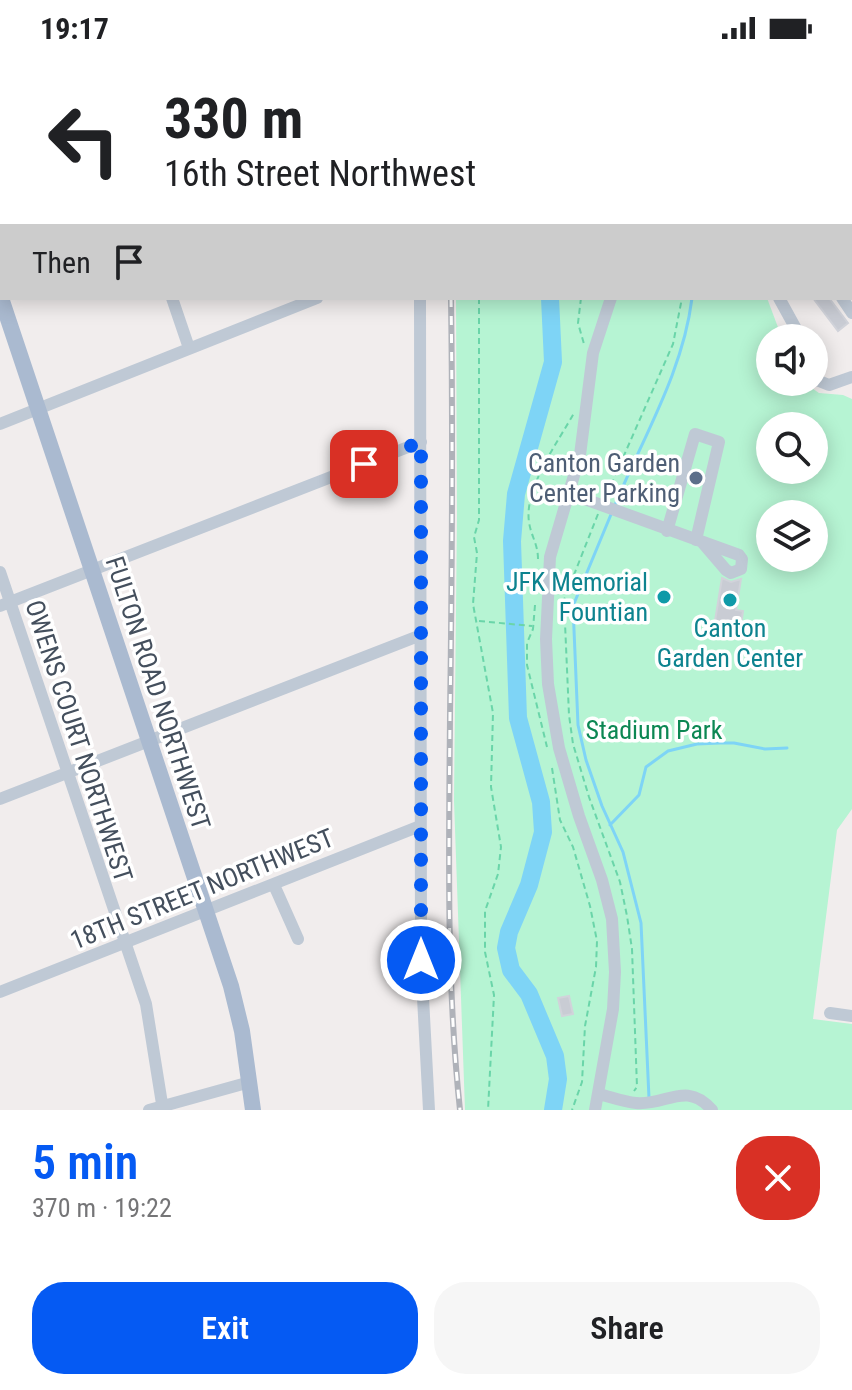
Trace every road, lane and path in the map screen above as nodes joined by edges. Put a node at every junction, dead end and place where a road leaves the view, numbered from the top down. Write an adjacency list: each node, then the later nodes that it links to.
1 (2, 300): 13 (main road, FULTON ROAD NORTHWEST)
2 (173, 300): 10 (street)
3 (420, 300): 15 (street)
4 (479, 300): 22 (path)
5 (610, 300): 16 (street)
6 (682, 300): 17 (path)
7 (780, 300): 9 (street)
8 (292, 303): 10 (street)
9 (793, 324)
10 (189, 348): 13 (street)
11 (852, 377): 12 (street)
12 (828, 385)
13 (38, 408): 14 (street); 19 (main road, FULTON ROAD NORTHWEST)
14 (0, 424)
15 (421, 442): 19 (street); 24 (street)
16 (568, 493): 17 (street); 37 (street)
17 (604, 508): 18 (street); 38 (path)
18 (667, 531): 18 (street)
19 (92, 570): 21 (street); 25 (main road, FULTON ROAD NORTHWEST)
20 (0, 572): 21 (street, OWENS COURT NORTHWEST)
21 (5, 604): 26 (street, OWENS COURT NORTHWEST)
22 (476, 621): 23 (path); 42 (path)
23 (533, 627)
24 (421, 635): 25 (street); 28 (street)
25 (149, 742): 26 (street); 30 (main road, FULTON ROAD NORTHWEST)
26 (67, 773): 27 (street); 32 (street, OWENS COURT NORTHWEST)
27 (0, 799)
28 (420, 826): 29 (street, 18TH STREET NORTHWEST); 41 (street)
29 (274, 885): 30 (street, 18TH STREET NORTHWEST); 31 (street)
30 (205, 911): 32 (street, 18TH STREET NORTHWEST); 36 (main road, FULTON ROAD NORTHWEST)
31 (298, 939)
32 (124, 944): 33 (street, 18TH STREET NORTHWEST); 39 (street, OWENS COURT NORTHWEST)
33 (0, 992)
34 (830, 1013): 35 (street)
35 (852, 1016)
36 (250, 1082): 39 (street); 40 (main road, FULTON ROAD NORTHWEST)
37 (599, 1094): 38 (street); 43 (street)
38 (634, 1103): 44 (street)
39 (158, 1109)
40 (253, 1110)
41 (429, 1110)
42 (488, 1110)
43 (595, 1110)
44 (712, 1110)

